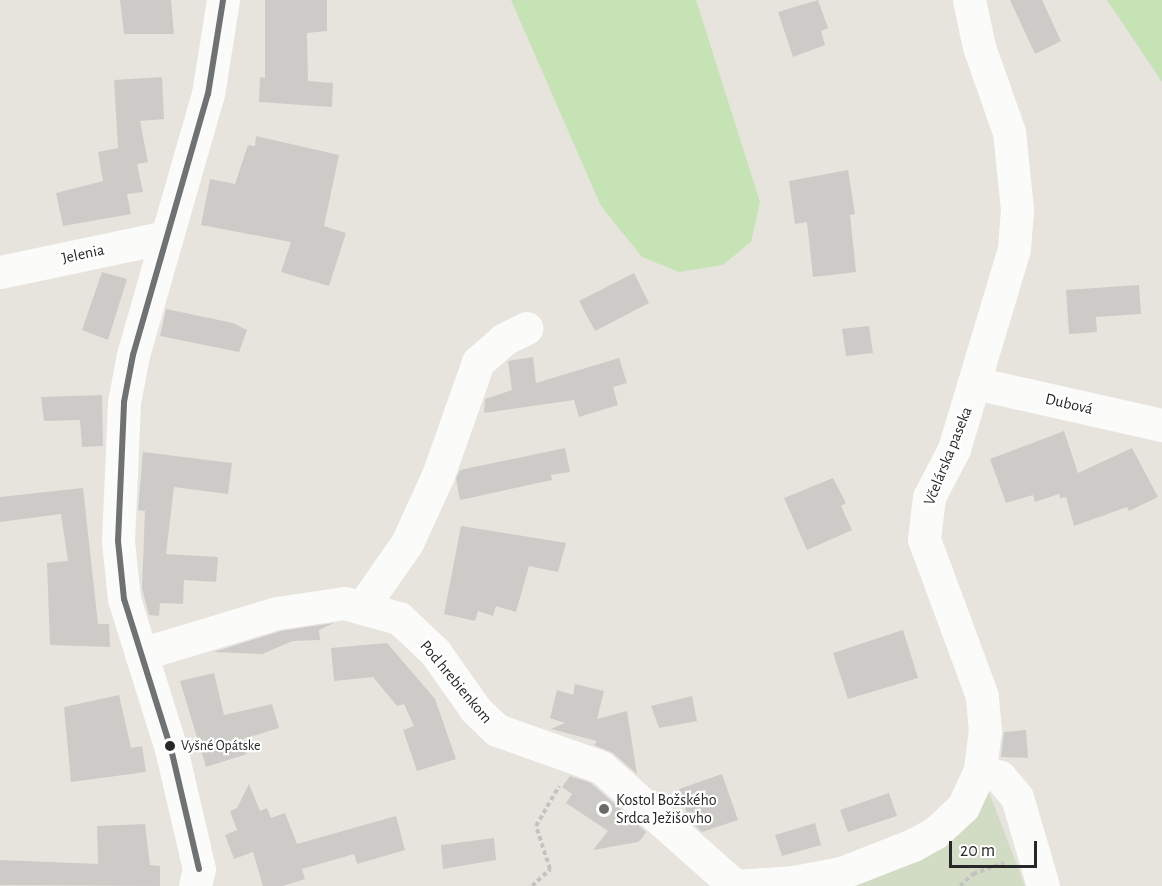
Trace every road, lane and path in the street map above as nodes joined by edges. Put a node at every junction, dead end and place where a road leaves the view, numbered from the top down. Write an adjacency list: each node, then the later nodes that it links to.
1 (223, 0): 3 (street)
2 (969, 0): 6 (street, Včelárska paseka)
3 (166, 237): 4 (street, Jelenia); 9 (street)
4 (0, 272)
5 (527, 328): 8 (street)
6 (975, 383): 7 (street, Dubová); 10 (street, Včelárska paseka)
7 (1162, 425)
8 (363, 606): 9 (street, Pod hrebienkom); 15 (street, Pod hrebienkom)
9 (141, 654): 13 (street)
10 (980, 770): 15 (street, Včelárska paseka); 17 (street)
11 (550, 804): 14 (path)
12 (1004, 863): 16 (path)
13 (202, 880)
14 (532, 886)
15 (735, 886)
16 (960, 886)
17 (1043, 886)

